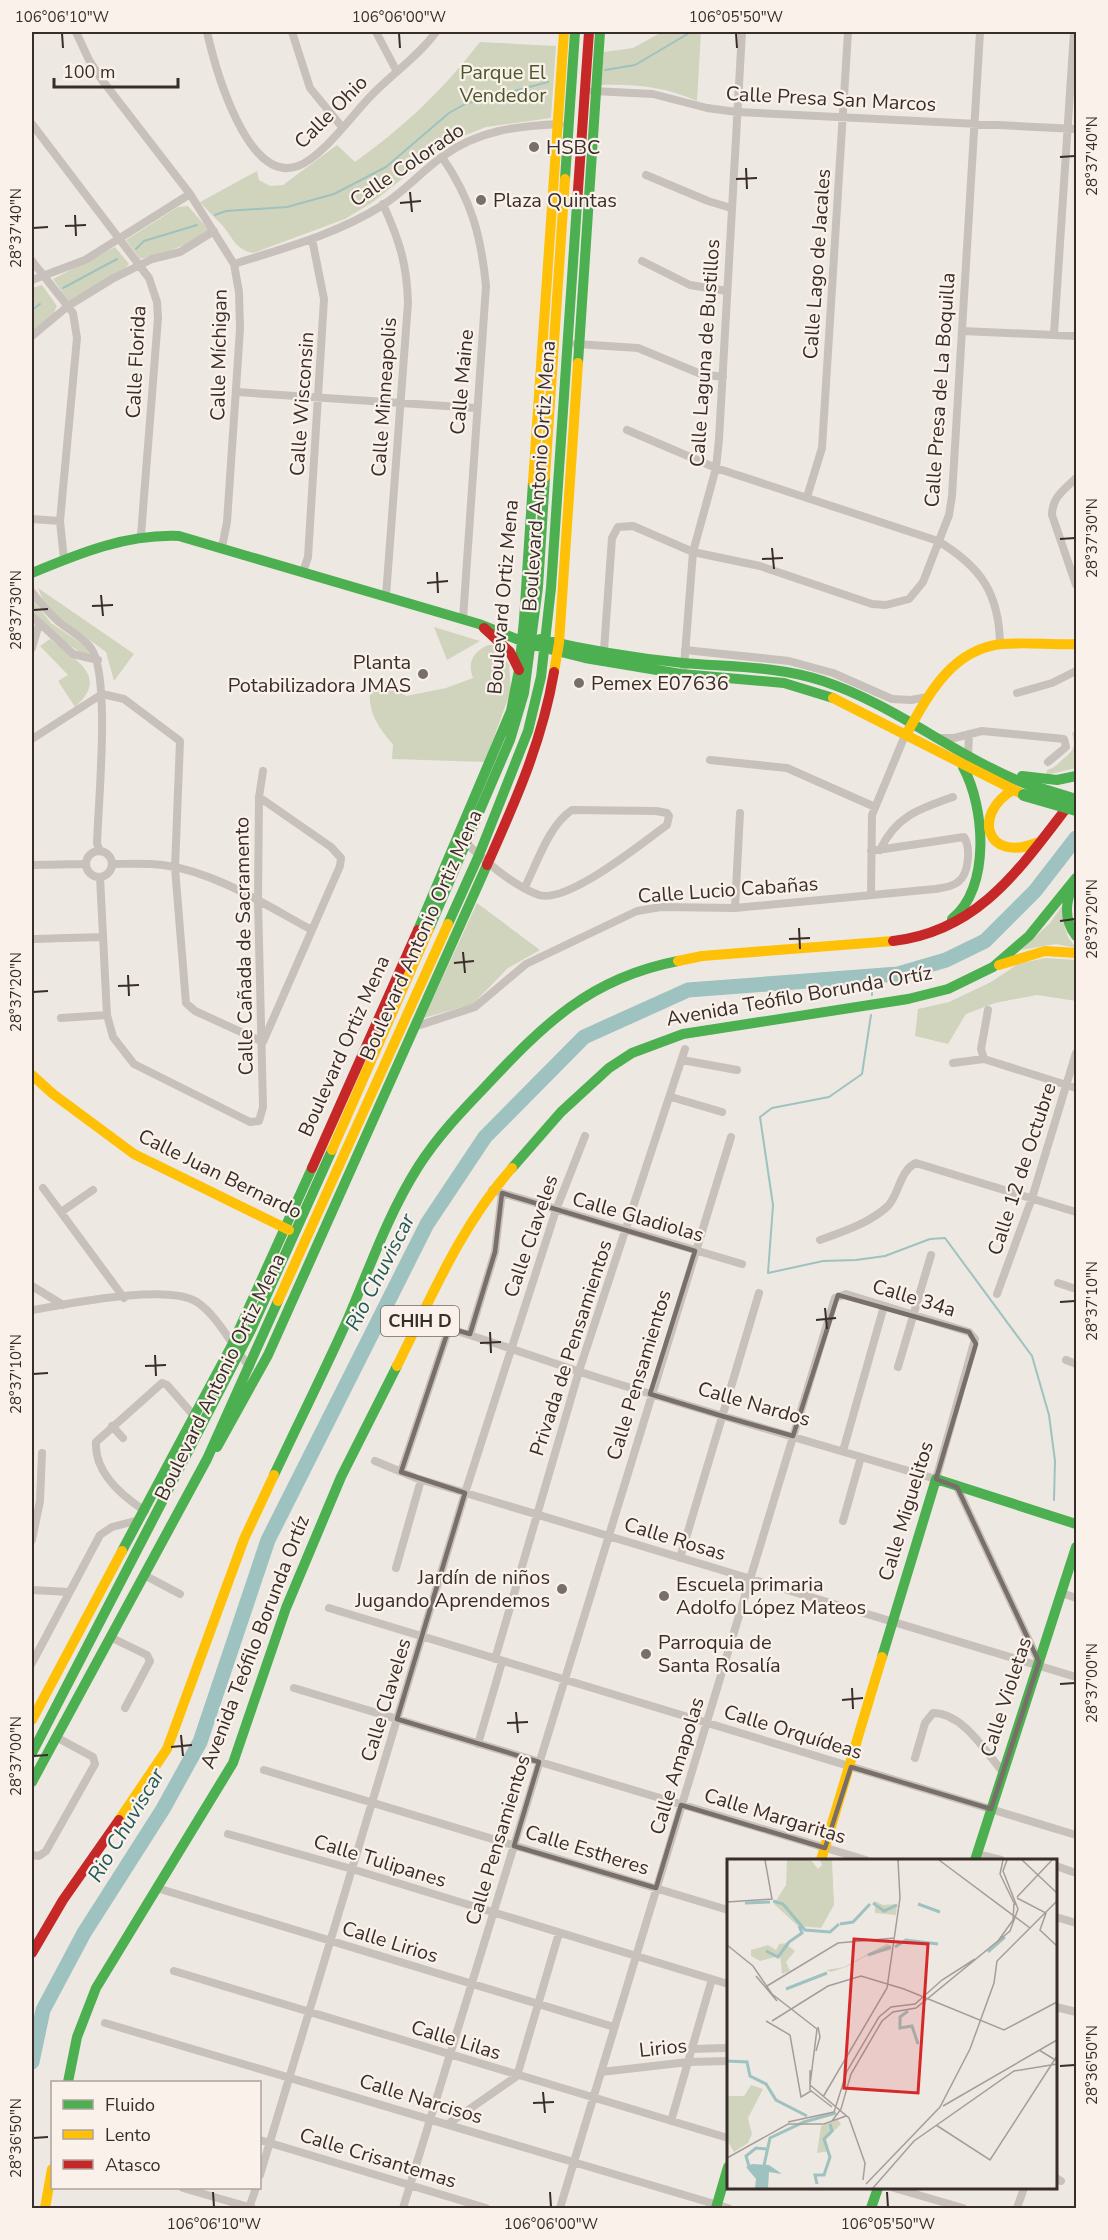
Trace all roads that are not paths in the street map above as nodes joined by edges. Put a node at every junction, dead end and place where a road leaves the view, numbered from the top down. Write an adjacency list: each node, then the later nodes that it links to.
1 (76, 32): 25 (street, Calle Míchigan)
2 (207, 32): 21 (street, Calle Ohio)
3 (292, 32): 21 (street)
4 (376, 32): 14 (street)
5 (436, 32): 14 (street, Calle Ohio)
6 (564, 32): 20 (main road)
7 (575, 32): 20 (main road, Boulevard Antonio Ortiz Mena)
8 (589, 32): 15 (main road, Boulevard Antonio Ortiz Mena)
9 (600, 32): 15 (main road)
10 (742, 32): 16 (street, Calle Laguna de Bustillos)
11 (848, 32): 17 (street, Calle Lago de Jacales)
12 (980, 32): 18 (street, Calle Presa de La Boquilla)
13 (1074, 32): 22 (street)
14 (396, 70): 21 (street, Calle Ohio)
15 (592, 91): 16 (street, Calle Presa San Marcos); 43 (main road, Boulevard Antonio Ortiz Mena)
16 (737, 112): 17 (street, Calle Presa San Marcos); 27 (street, Calle Laguna de Bustillos)
17 (843, 115): 18 (street, Calle Presa San Marcos); 52 (street, Calle Lago de Jacales)
18 (974, 123): 22 (street, Calle Presa San Marcos); 39 (street, Calle Presa de La Boquilla)
19 (32, 124): 30 (street, Calle Florida)
20 (564, 124): 23 (street, Calle Colorado); 71 (main road, Boulevard Antonio Ortiz Mena)
21 (342, 127)
22 (1072, 128): 40 (street)
23 (442, 157): 26 (street, Calle Colorado); 48 (street, Calle Maine)
24 (646, 175): 27 (street)
25 (190, 194): 28 (street, Calle Míchigan); 30 (street)
26 (384, 204): 29 (street, Calle Colorado); 47 (street, Calle Minneapolis)
27 (731, 208): 37 (street, Calle Laguna de Bustillos)
28 (214, 231): 33 (street, Calle Míchigan); 34 (street)
29 (312, 239): 33 (street, Calle Colorado); 46 (street, Calle Wisconsin)
30 (119, 240): 34 (street, Calle Florida); 35 (street)
31 (32, 261): 35 (street)
32 (642, 261): 37 (street)
33 (234, 264): 45 (street, Calle Míchigan)
34 (138, 265): 38 (street); 55 (street, Calle Florida)
35 (42, 275): 36 (street); 38 (street)
36 (32, 280)
37 (727, 291): 44 (street, Calle Laguna de Bustillos)
38 (68, 306): 41 (street); 54 (street)
39 (962, 331): 40 (street); 56 (street, Calle Presa de La Boquilla)
40 (1054, 334): 42 (street)
41 (32, 336)
42 (1077, 336)
43 (574, 343): 44 (street); 71 (main road, Boulevard Antonio Ortiz Mena); 75 (main road)
44 (723, 376): 50 (street, Calle Laguna de Bustillos)
45 (237, 392): 46 (street); 57 (street, Calle Míchigan)
46 (319, 397): 47 (street); 60 (street, Calle Wisconsin)
47 (400, 403): 48 (street); 64 (street, Calle Minneapolis)
48 (476, 408): 66 (street, Calle Maine)
49 (627, 430): 50 (street)
50 (716, 468): 52 (street); 58 (street, Calle Laguna de Bustillos)
51 (1077, 478): 62 (street)
52 (807, 497): 56 (street)
53 (32, 519): 54 (street)
54 (60, 521): 59 (street)
55 (141, 535): 57 (main road); 59 (main road)
56 (938, 541): 58 (street, Calle Presa de La Boquilla); 72 (street)
57 (222, 548): 60 (main road)
58 (693, 552): 76 (street, Calle Presa de La Boquilla); 77 (street, Calle Laguna de Bustillos)
59 (64, 560): 61 (main road)
60 (303, 572): 64 (main road)
61 (32, 573)
62 (1077, 585)
63 (32, 592): 69 (street)
64 (386, 596): 66 (main road)
65 (32, 616): 67 (street)
66 (463, 619): 68 (main road)
67 (39, 624): 70 (street); 74 (street)
68 (479, 624): 71 (main road); 79 (main road)
69 (65, 626): 70 (street); 78 (street)
70 (55, 639): 78 (street)
71 (531, 640): 75 (main road); 79 (main road, Boulevard Ortiz Mena); 103 (main road, Boulevard Antonio Ortiz Mena); 106 (main road, Boulevard Antonio Ortiz Mena)
72 (1000, 644): 73 (main road); 84 (main road)
73 (1077, 644)
74 (33, 646)
75 (559, 648): 76 (main road); 80 (main road); 106 (main road)
76 (604, 650): 80 (main road)
77 (685, 650): 80 (street, Calle Laguna de Bustillos); 84 (street)
78 (98, 660): 83 (street)
79 (519, 669): 150 (main road, Boulevard Ortiz Mena)
80 (683, 669): 85 (main road)
81 (1077, 671): 82 (street)
82 (1017, 693)
83 (102, 694): 88 (street); 105 (street); 110 (street)
84 (928, 697): 85 (main road)
85 (909, 728): 87 (main road); 90 (main road); 99 (street)
86 (969, 734): 87 (street); 90 (street); 91 (street)
87 (935, 738): 90 (main road)
88 (32, 739)
89 (710, 760): 99 (street)
90 (968, 762): 93 (main road); 94 (main road); 94 (main road); 118 (main road)
91 (1048, 762)
92 (263, 771): 96 (street, Calle Cañada de Sacramento)
93 (1077, 776)
94 (1024, 791): 98 (main road, bridge); 100 (main road, bridge); 102 (main road)
95 (1077, 795): 102 (main road, Avenida Teófilo Borunda Ortíz / CHIH D)
96 (259, 797): 115 (street, Calle Cañada de Sacramento); 117 (street)
97 (953, 797): 104 (street)
98 (1077, 800)
99 (874, 807): 104 (street)
100 (1077, 810)
101 (740, 813): 116 (street)
102 (1042, 839): 118 (main road, Avenida Teófilo Borunda Ortíz / CHIH D)
103 (467, 843): 106 (street); 128 (main road, Boulevard Antonio Ortiz Mena)
104 (876, 850): 114 (street); 114 (street, Calle Lucio Cabañas)
105 (100, 851): 107 (street); 108 (street)
106 (484, 859): 113 (street); 127 (main road, Boulevard Antonio Ortiz Mena)
107 (86, 864): 109 (street); 111 (street)
108 (112, 864): 110 (street); 111 (street)
109 (32, 865)
110 (175, 868): 115 (street); 129 (street)
111 (100, 877): 120 (street)
112 (1076, 879): 119 (main road); 123 (main road, Avenida Teófilo Borunda Ortíz / CHIH D)
113 (525, 887): 113 (street)
114 (871, 895): 116 (street, Calle Lucio Cabañas)
115 (258, 900): 117 (street); 129 (street, Calle Cañada de Sacramento)
116 (735, 908): 127 (street, Calle Lucio Cabañas)
117 (310, 929): 129 (street)
118 (937, 931): 256 (main road, Avenida Teófilo Borunda Ortíz / CHIH D)
119 (1077, 936)
120 (103, 937): 121 (street); 125 (street)
121 (34, 939)
122 (1077, 953): 123 (main road)
123 (993, 967): 145 (main road, Avenida Teófilo Borunda Ortíz / CHIH D)
124 (988, 1010): 132 (street)
125 (107, 1015): 126 (street); 129 (street, Calle Cañada de Sacramento)
126 (60, 1018)
127 (407, 1028): 128 (street, Calle Lucio Cabañas); 153 (main road, Boulevard Antonio Ortiz Mena); 178 (main road)
128 (386, 1031): 152 (main road, Boulevard Antonio Ortiz Mena)
129 (263, 1042)
130 (685, 1049): 133 (street, Privada de Pensamientos)
131 (1077, 1053): 137 (street, Calle 12 de Octubre)
132 (984, 1059): 134 (street); 137 (street)
133 (682, 1060): 135 (street); 139 (street, Privada de Pensamientos)
134 (953, 1063)
135 (737, 1070)
136 (32, 1075): 150 (main road, Calle Juan Bernardo)
137 (1067, 1085): 138 (street); 146 (street, Calle 12 de Octubre)
138 (1077, 1088)
139 (671, 1097): 140 (street); 151 (street, Privada de Pensamientos)
140 (722, 1112)
141 (585, 1136): 147 (street, Calle Claveles)
142 (730, 1137): 155 (street, Calle Pensamientos)
143 (43, 1188): 148 (street)
144 (93, 1190): 148 (street)
145 (497, 1192): 147 (street, Calle Gladiolas); 169 (main road, Avenida Teófilo Borunda Ortíz / CHIH D); 171 (street)
146 (1032, 1198): 149 (street); 154 (street); 162 (street, Calle 12 de Octubre)
147 (556, 1210): 151 (street, Calle Gladiolas); 173 (street, Calle Claveles)
148 (61, 1212): 163 (street)
149 (1077, 1212)
150 (284, 1228): 152 (main road, Calle Juan Bernardo); 174 (main road, Boulevard Antonio Ortiz Mena)
151 (627, 1231): 155 (street, Calle Gladiolas); 179 (street, Privada de Pensamientos)
152 (296, 1234): 153 (main road, Calle Juan Bernardo); 174 (main road, Boulevard Antonio Ortiz Mena)
153 (309, 1238): 178 (main road, Boulevard Antonio Ortiz Mena)
154 (820, 1240)
155 (695, 1251): 157 (street, Calle Gladiolas); 180 (street, Calle Pensamientos)
156 (931, 1255): 168 (street)
157 (742, 1264)
158 (1058, 1283): 160 (street)
159 (32, 1286): 165 (street)
160 (1077, 1289)
161 (759, 1293): 181 (street)
162 (997, 1294)
163 (124, 1298): 165 (street); 174 (street)
164 (836, 1298): 166 (street, Calle 34a); 184 (street, Calle Amapolas)
165 (63, 1305): 167 (street)
166 (885, 1306): 168 (street, Calle 34a); 186 (street)
167 (32, 1310)
168 (914, 1315): 172 (street, Calle 34a); 177 (street)
169 (420, 1320): 170 (street, Calle Nardos); 248 (main road, Avenida Teófilo Borunda Ortíz / CHIH D)
170 (450, 1328): 171 (street, Calle Nardos); 190 (street)
171 (470, 1334): 173 (street, Calle Nardos)
172 (976, 1344): 191 (street, Calle Miguelitos)
173 (511, 1349): 179 (street, Calle Nardos); 194 (street, Calle Claveles)
174 (236, 1350): 178 (street); 182 (main road, Boulevard Antonio Ortiz Mena); 227 (main road, Boulevard Antonio Ortiz Mena)
175 (1066, 1360): 176 (street)
176 (1077, 1364)
177 (898, 1367)
178 (253, 1370): 204 (main road, Boulevard Antonio Ortiz Mena)
179 (579, 1371): 180 (street, Calle Nardos); 195 (street, Privada de Pensamientos)
180 (650, 1394): 181 (street, Calle Nardos); 199 (street, Calle Pensamientos)
181 (722, 1416): 184 (street, Calle Nardos); 202 (street)
182 (195, 1418): 183 (street); 196 (main road, Boulevard Antonio Ortiz Mena)
183 (112, 1426): 185 (street); 196 (street)
184 (793, 1436): 186 (street, Calle Nardos); 205 (street, Calle Amapolas)
185 (123, 1438)
186 (843, 1451): 188 (street, Calle Nardos)
187 (42, 1453): 200 (street)
188 (861, 1457): 191 (street, Calle Nardos); 197 (street)
189 (375, 1461): 190 (street, Calle Rosas)
190 (401, 1472): 192 (street, Calle Rosas)
191 (936, 1479): 193 (main road, Calle Nardos); 212 (main road, Calle Miguelitos)
192 (421, 1480): 194 (street, Calle Rosas); 203 (street)
193 (957, 1487): 198 (main road, Calle Nardos); 217 (street)
194 (465, 1493): 195 (street, Calle Rosas); 214 (street, Calle Claveles)
195 (536, 1514): 199 (street, Calle Rosas); 215 (street, Privada de Pensamientos)
196 (143, 1515): 207 (street); 222 (main road, Boulevard Antonio Ortiz Mena)
197 (843, 1521)
198 (1077, 1524)
199 (607, 1536): 202 (street, Calle Rosas); 219 (street, Calle Pensamientos)
200 (32, 1540)
201 (1077, 1547): 208 (main road, Calle Violetas)
202 (680, 1558): 205 (street, Calle Rosas)
203 (396, 1568)
204 (144, 1575): 209 (street); 213 (main road, Boulevard Antonio Ortiz Mena)
205 (750, 1579): 212 (street, Calle Rosas); 224 (street, Calle Amapolas)
206 (32, 1590): 207 (street)
207 (69, 1592): 216 (street)
208 (1062, 1593): 210 (street); 217 (main road, Calle Violetas)
209 (180, 1594)
210 (1077, 1598)
211 (329, 1608): 214 (street, Calle Orquídeas)
212 (893, 1622): 217 (street, Calle Rosas); 230 (main road, Calle Miguelitos)
213 (110, 1636): 221 (street); 225 (main road, Boulevard Antonio Ortiz Mena)
214 (423, 1638): 215 (street, Calle Orquídeas); 223 (street, Calle Claveles)
215 (498, 1661): 219 (street, Calle Orquídeas); 226 (street, Privada de Pensamientos)
216 (32, 1663)
217 (1038, 1664): 218 (street, Calle Rosas); 232 (main road, Calle Violetas)
218 (1077, 1677)
219 (565, 1680): 224 (street, Calle Orquídeas); 229 (street, Calle Pensamientos)
220 (294, 1688): 223 (street, Calle Margaritas)
221 (125, 1708)
222 (32, 1717)
223 (397, 1719): 226 (street, Calle Margaritas); 234 (street, Calle Claveles)
224 (708, 1723): 230 (street, Calle Orquídeas); 235 (street, Calle Amapolas)
225 (56, 1737): 233 (main road, Boulevard Antonio Ortiz Mena); 241 (street)
226 (478, 1744): 229 (street, Calle Margaritas)
227 (32, 1752)
228 (915, 1758): 232 (street)
229 (539, 1762): 235 (street, Calle Margaritas); 239 (street, Calle Pensamientos)
230 (851, 1767): 236 (street, Calle Orquídeas); 240 (main road, Calle Miguelitos)
231 (264, 1770): 234 (street, Calle Estheres)
232 (1002, 1771): 236 (main road, Calle Violetas)
233 (32, 1782)
234 (372, 1801): 239 (street, Calle Estheres); 246 (street, Calle Claveles)
235 (681, 1805): 240 (street, Calle Margaritas); 249 (street, Calle Amapolas)
236 (991, 1809): 238 (street, Calle Orquídeas); 242 (main road, Calle Violetas)
237 (228, 1834): 246 (street, Calle Tulipanes)
238 (1077, 1835)
239 (514, 1846): 249 (street, Calle Estheres); 251 (street, Calle Pensamientos)
240 (823, 1854): 243 (street, Calle Margaritas)
241 (32, 1855)
242 (976, 1857): 244 (street)
243 (859, 1859)
244 (993, 1859)
245 (1057, 1866): 247 (street)
246 (352, 1869): 251 (street, Calle Tulipanes); 255 (street, Calle Claveles)
247 (1077, 1873)
248 (157, 1888): 255 (street, Calle Lirios); 276 (main road, Avenida Teófilo Borunda Ortíz / CHIH D)
249 (656, 1888): 250 (street, Calle Estheres); 257 (street, Calle Amapolas)
250 (727, 1909)
251 (493, 1913): 254 (street, Calle Tulipanes); 261 (street, Calle Pensamientos)
252 (1057, 1917): 253 (street)
253 (1077, 1923)
254 (559, 1933): 257 (street, Calle Tulipanes); 262 (street)
255 (330, 1941): 261 (street, Calle Lirios); 264 (street, Calle Claveles)
256 (32, 1953)
257 (636, 1956): 259 (street, Calle Tulipanes); 267 (street, Calle Amapolas)
258 (174, 1971): 264 (street, Calle Lilas)
259 (712, 1979): 260 (street, Calle Tulipanes); 269 (street)
260 (727, 1983)
261 (472, 1984): 262 (street, Calle Lirios); 270 (street, Calle Pensamientos)
262 (538, 2004): 267 (street, Calle Lirios); 274 (street)
263 (1057, 2007): 265 (street)
264 (309, 2012): 270 (street, Calle Lilas); 275 (street, Calle Claveles)
265 (1077, 2012)
266 (105, 2023): 275 (street, Calle Narcisos)
267 (614, 2027): 273 (street, Calle Amapolas)
268 (727, 2048): 269 (street)
269 (692, 2049): 272 (street)
270 (450, 2056): 274 (street, Calle Lilas); 278 (street, Calle Pensamientos)
271 (727, 2061): 272 (street, Lirios)
272 (688, 2062): 273 (street, Lirios); 279 (street)
273 (601, 2072): 277 (street, Calle Amapolas)
274 (517, 2076): 277 (street, Calle Lilas); 280 (street)
275 (289, 2077): 278 (street, Calle Narcisos); 283 (street, Calle Claveles)
276 (68, 2081)
277 (593, 2098): 279 (street, Calle Lilas); 284 (street, Calle Amapolas)
278 (431, 2119): 280 (street, Calle Narcisos); 288 (street, Calle Pensamientos)
279 (671, 2121): 281 (street, Calle Lilas)
280 (448, 2124): 284 (street, Calle Narcisos)
281 (727, 2137)
282 (261, 2140): 283 (street, Calle Crisantemas)
283 (269, 2143): 285 (street, Calle Claveles); 288 (street, Calle Crisantemas)
284 (573, 2163): 294 (street, Calle Narcisos); 299 (street, Calle Amapolas)
285 (261, 2171)
286 (51, 2175): 295 (main road)
287 (727, 2176): 294 (main road)
288 (410, 2186): 297 (street, Calle Pensamientos); 298 (street, Calle Crisantemas)
289 (189, 2189): 296 (street)
290 (255, 2189): 296 (street)
291 (877, 2189): 300 (main road)
292 (901, 2189): 301 (street)
293 (1023, 2189): 302 (street)
294 (720, 2207)
295 (45, 2208)
296 (250, 2208)
297 (403, 2208)
298 (486, 2208)
299 (560, 2208)
300 (871, 2208)
301 (963, 2208)
302 (1017, 2208)

